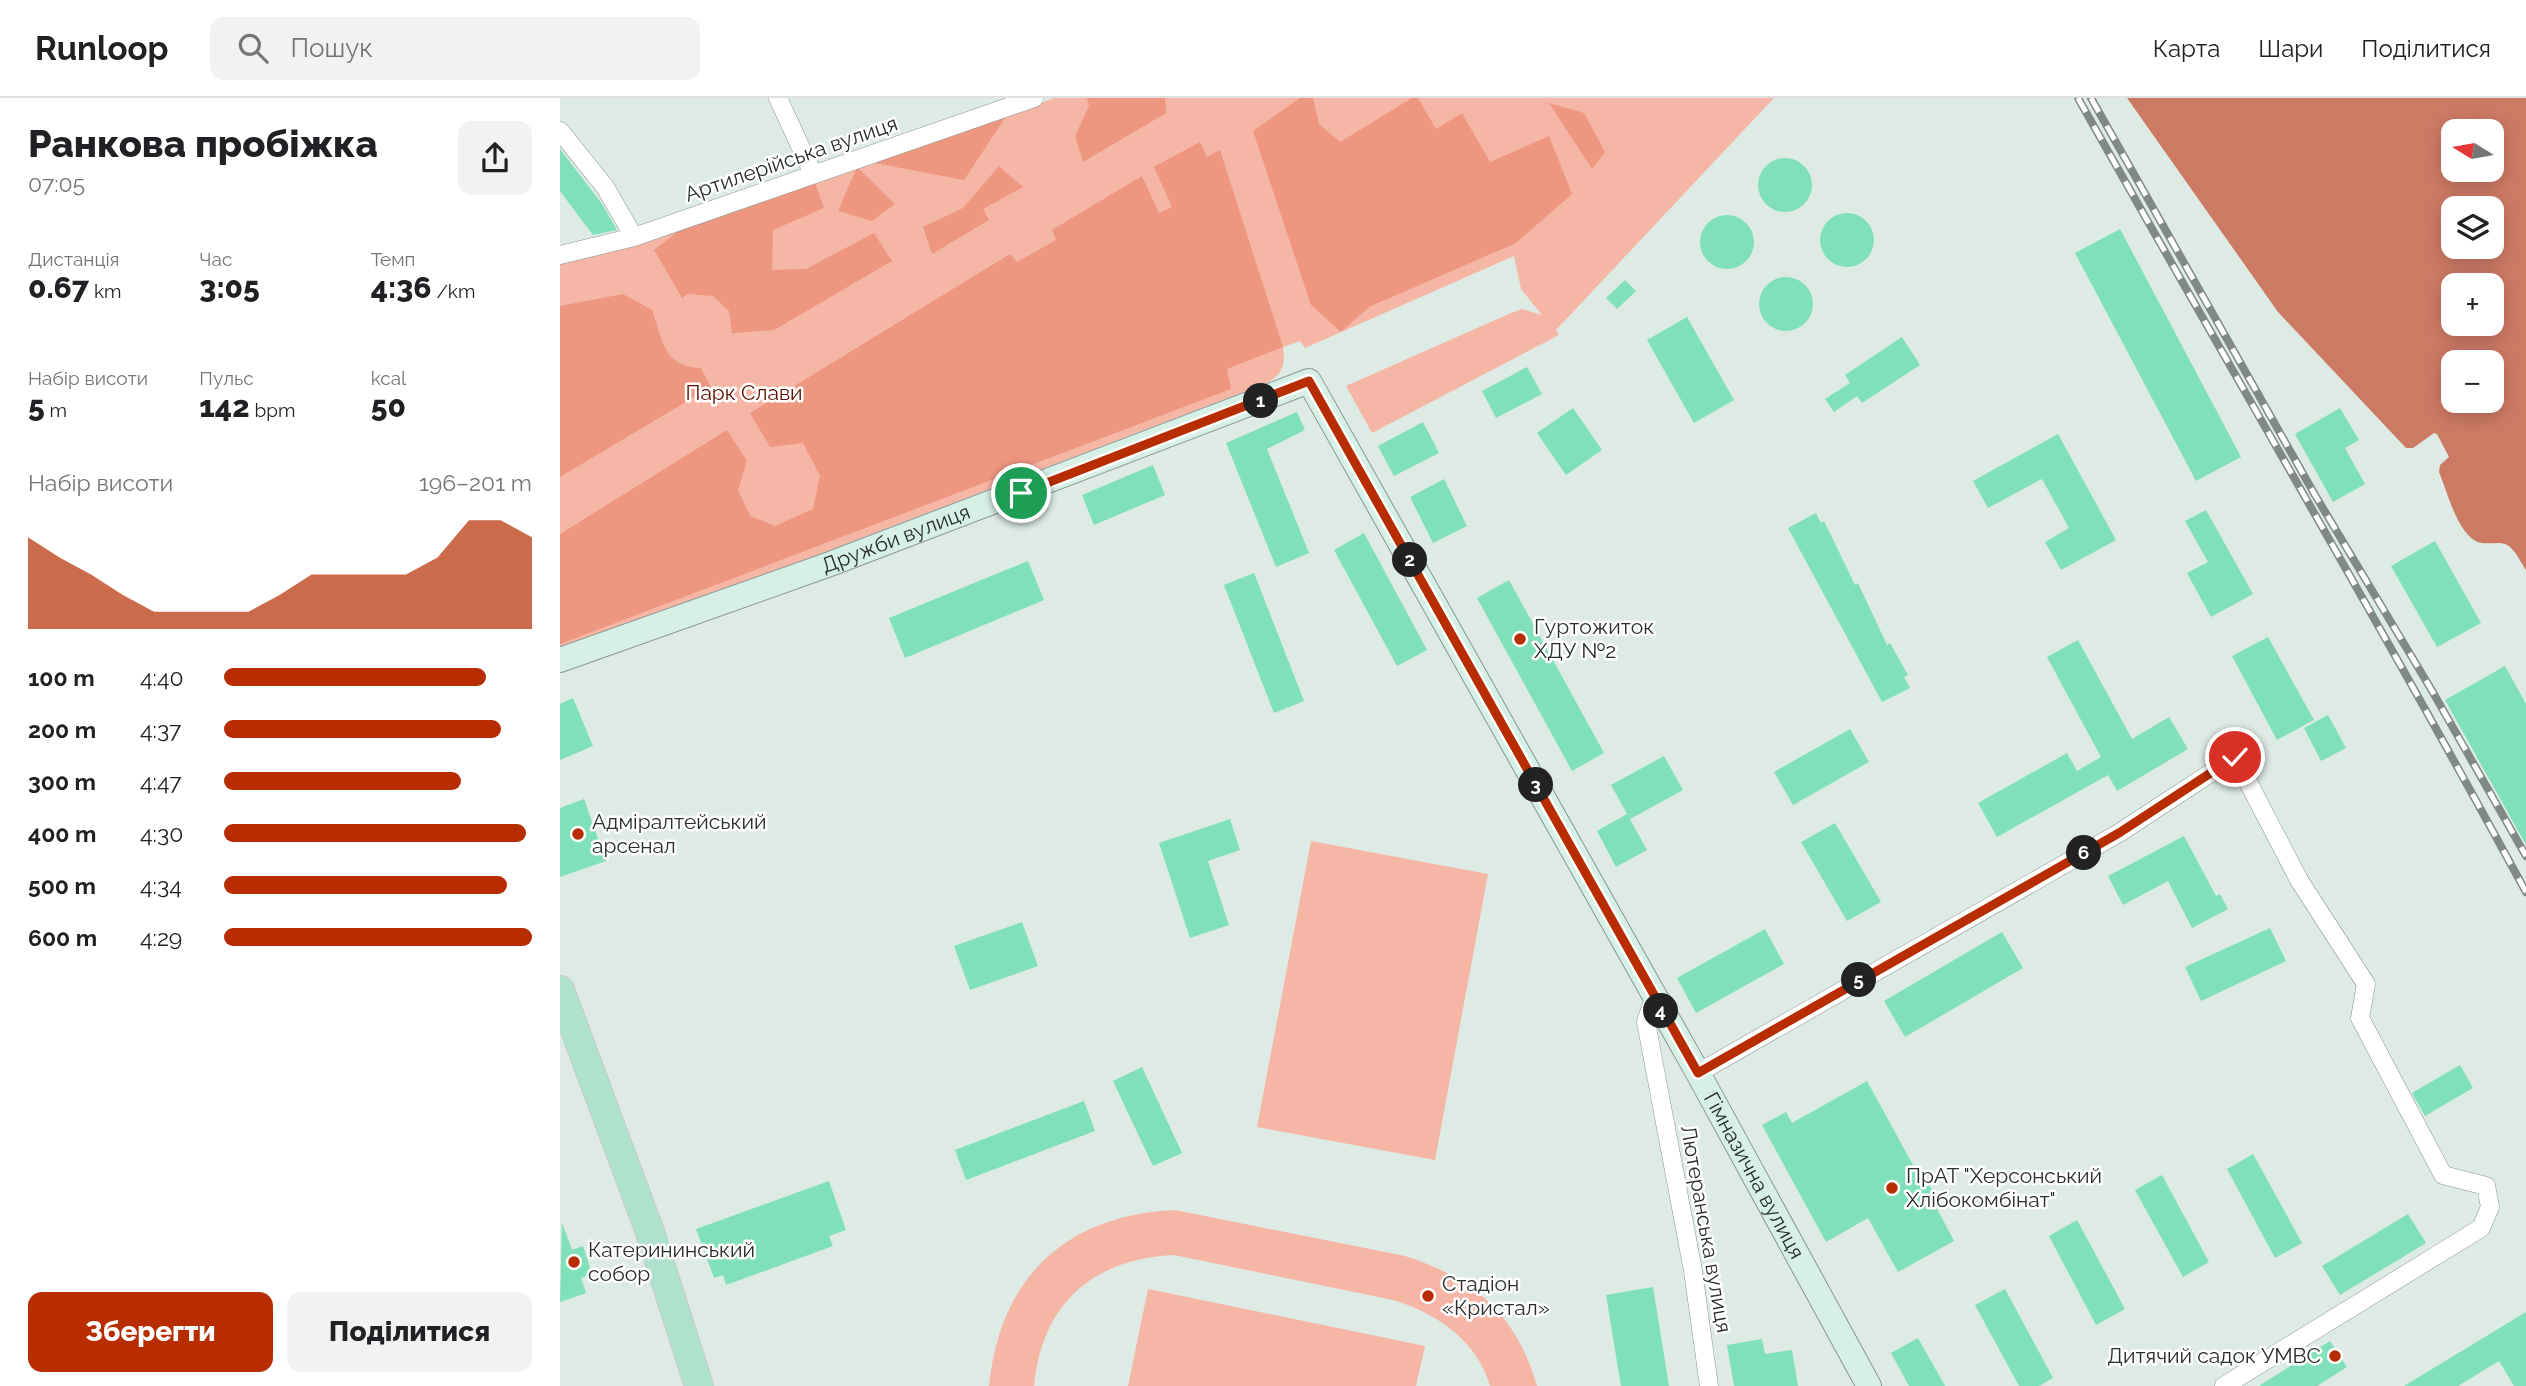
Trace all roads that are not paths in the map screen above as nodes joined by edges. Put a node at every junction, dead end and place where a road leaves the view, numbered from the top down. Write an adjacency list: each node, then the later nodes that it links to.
1 (778, 98): 6 (street)
2 (980, 98): 4 (street)
3 (1034, 98): 4 (street, Артилерійська вулиця)
4 (981, 117): 6 (street, Артилерійська вулиця)
5 (560, 131): 7 (street)
6 (813, 174): 7 (street, Артилерійська вулиця)
7 (634, 237): 8 (street, Артилерійська вулиця)
8 (560, 256)
9 (1309, 381): 10 (street, Дружби вулиця); 12 (street, Гімназична вулиця)
10 (560, 660)
11 (560, 990): 14 (main road)
12 (1654, 998): 13 (street, Гімназична вулиця); 15 (street, Лютеранська вулиця)
13 (1698, 1073): 16 (street, Гімназична вулиця); 17 (street)
14 (699, 1386)
15 (1709, 1386)
16 (1869, 1386)
17 (2224, 1386)

